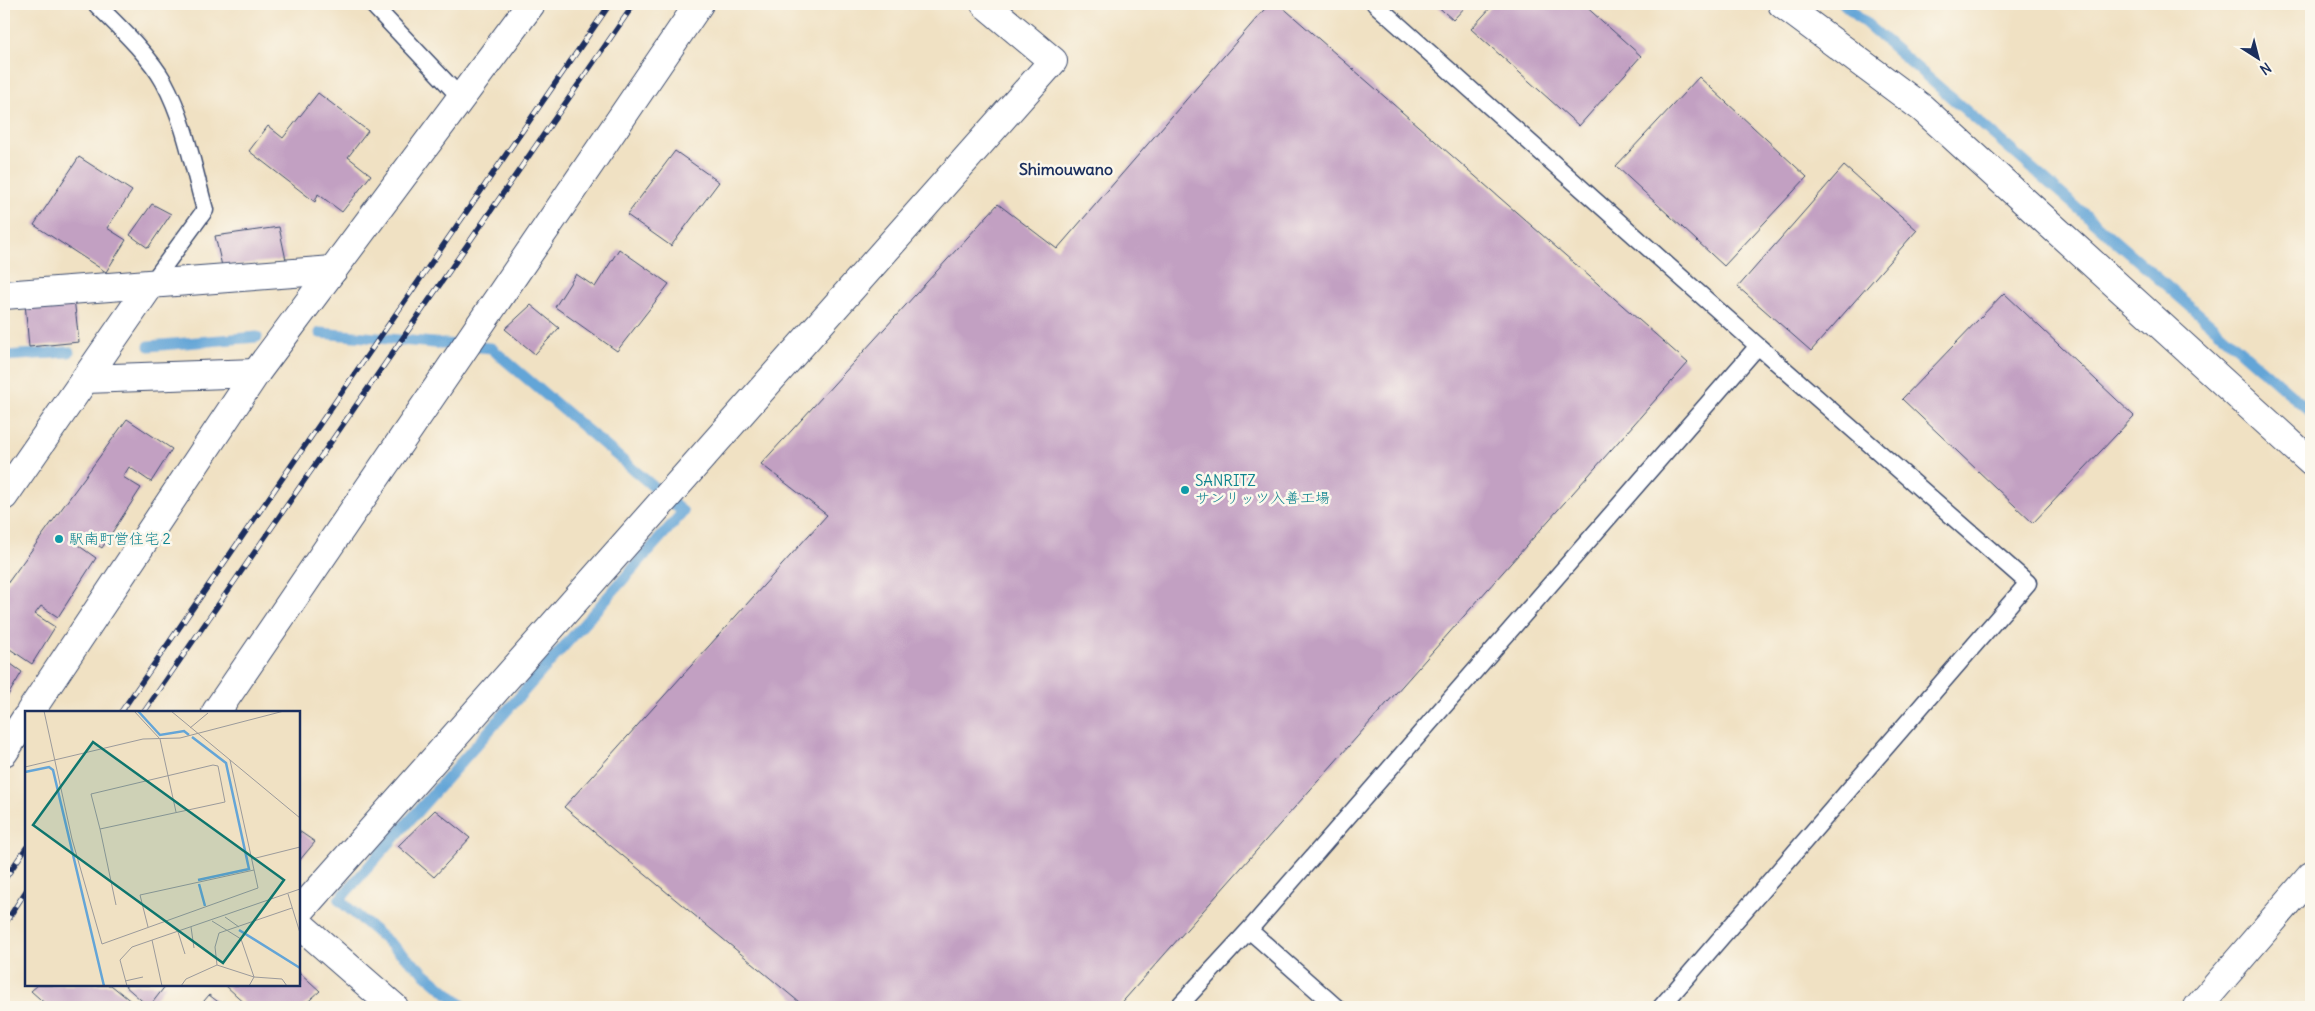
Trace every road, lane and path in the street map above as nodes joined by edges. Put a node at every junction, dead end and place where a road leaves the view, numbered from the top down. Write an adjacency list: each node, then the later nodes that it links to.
1 (96, 4): 10 (lane)
2 (372, 4): 8 (lane)
3 (530, 4): 8 (street)
4 (699, 4): 18 (street)
5 (985, 4): 22 (street)
6 (1375, 4): 12 (lane)
7 (1782, 4): 15 (street)
8 (461, 98): 9 (street)
9 (333, 270): 10 (street); 13 (street)
10 (151, 284): 11 (street); 14 (street)
11 (4, 295)
12 (1758, 346): 24 (lane); 28 (lane)
13 (256, 374): 14 (street); 17 (street)
14 (85, 379): 16 (street)
15 (2311, 462)
16 (4, 496)
17 (31, 711)
18 (217, 711)
19 (25, 720): 20 (street)
20 (4, 752)
21 (2311, 876): 29 (street)
22 (300, 911)
23 (300, 925): 25 (street)
24 (1249, 930): 26 (lane); 27 (lane)
25 (380, 1003)
26 (1178, 1007)
27 (1336, 1007)
28 (1661, 1007)
29 (2198, 1007)

